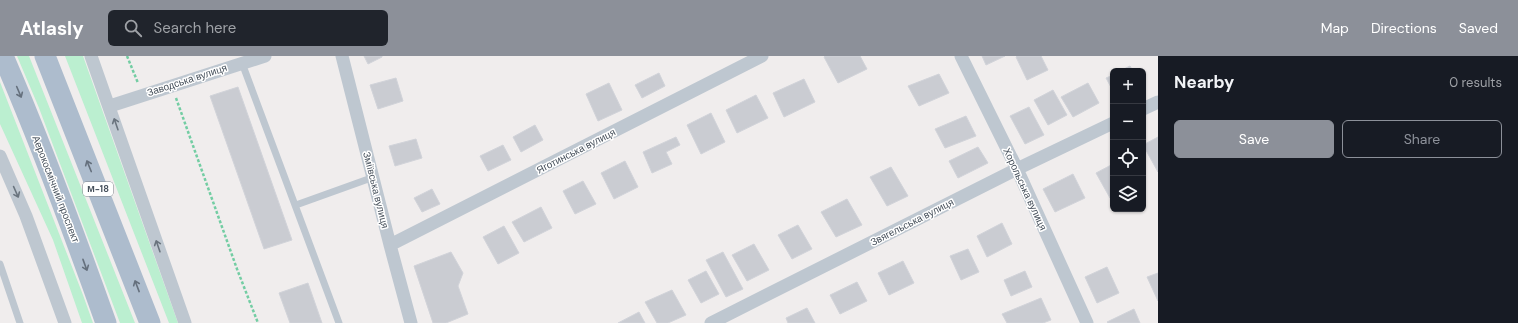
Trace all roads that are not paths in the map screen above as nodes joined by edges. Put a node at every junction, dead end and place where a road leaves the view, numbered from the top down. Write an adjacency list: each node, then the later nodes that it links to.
1 (3, 56): 21 (main road, Аерокосмічний проспект, one-way to 21)
2 (45, 56): 22 (main road, М-18, one-way to 2)
3 (91, 56): 10 (street)
4 (265, 56): 8 (street, Заводська вулиця)
5 (342, 56): 15 (street, Зміївська вулиця)
6 (762, 56): 17 (street, Яготинська вулиця)
7 (961, 56): 14 (street, Хорольська вулиця)
8 (242, 63): 10 (street, Заводська вулиця); 16 (lane)
9 (1158, 102): 11 (street)
10 (110, 106): 23 (street, one-way to 10)
11 (1146, 108)
12 (1110, 124): 14 (street, Звягельська вулиця)
13 (0, 156): 20 (street, one-way to 20)
14 (1017, 170): 26 (street, Звягельська вулиця); 27 (street, Хорольська вулиця)
15 (374, 177): 16 (lane); 17 (street, Зміївська вулиця)
16 (296, 205): 24 (lane)
17 (390, 245): 25 (street, Зміївська вулиця)
18 (0, 264): 19 (lane)
19 (20, 323)
20 (65, 323)
21 (106, 323)
22 (150, 323)
23 (185, 323)
24 (339, 323)
25 (411, 323)
26 (711, 323)
27 (1087, 323)

